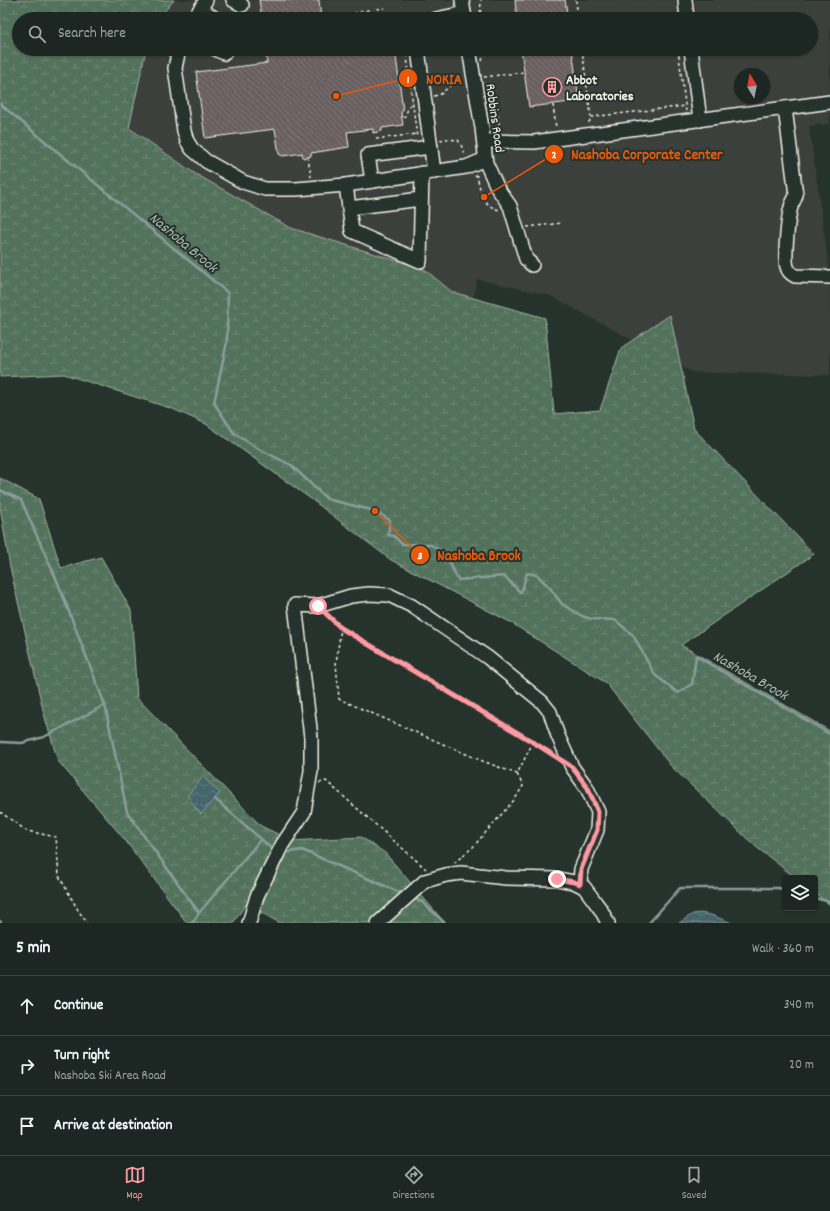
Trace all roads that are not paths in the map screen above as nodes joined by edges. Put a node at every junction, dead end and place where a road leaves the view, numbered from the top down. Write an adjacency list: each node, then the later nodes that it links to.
1 (685, 0): 2 (lane)
2 (686, 12)
3 (178, 56): 15 (lane)
4 (419, 56): 11 (lane)
5 (470, 56): 10 (lane, Robbins Road)
6 (692, 56): 9 (lane)
7 (830, 102): 8 (lane)
8 (785, 108): 9 (lane); 19 (lane)
9 (700, 120): 10 (lane)
10 (484, 141): 12 (lane, Robbins Road)
11 (433, 144): 13 (lane); 14 (lane)
12 (485, 159): 13 (lane); 18 (lane, Robbins Road)
13 (428, 173): 14 (lane); 16 (lane)
14 (372, 181): 15 (lane)
15 (346, 185): 17 (lane)
16 (422, 199): 17 (lane); 17 (lane)
17 (349, 208)
18 (532, 265)
19 (830, 276)
20 (580, 884): 21 (lane); 22 (lane); 23 (lane)
21 (249, 923)
22 (378, 923)
23 (608, 923)

